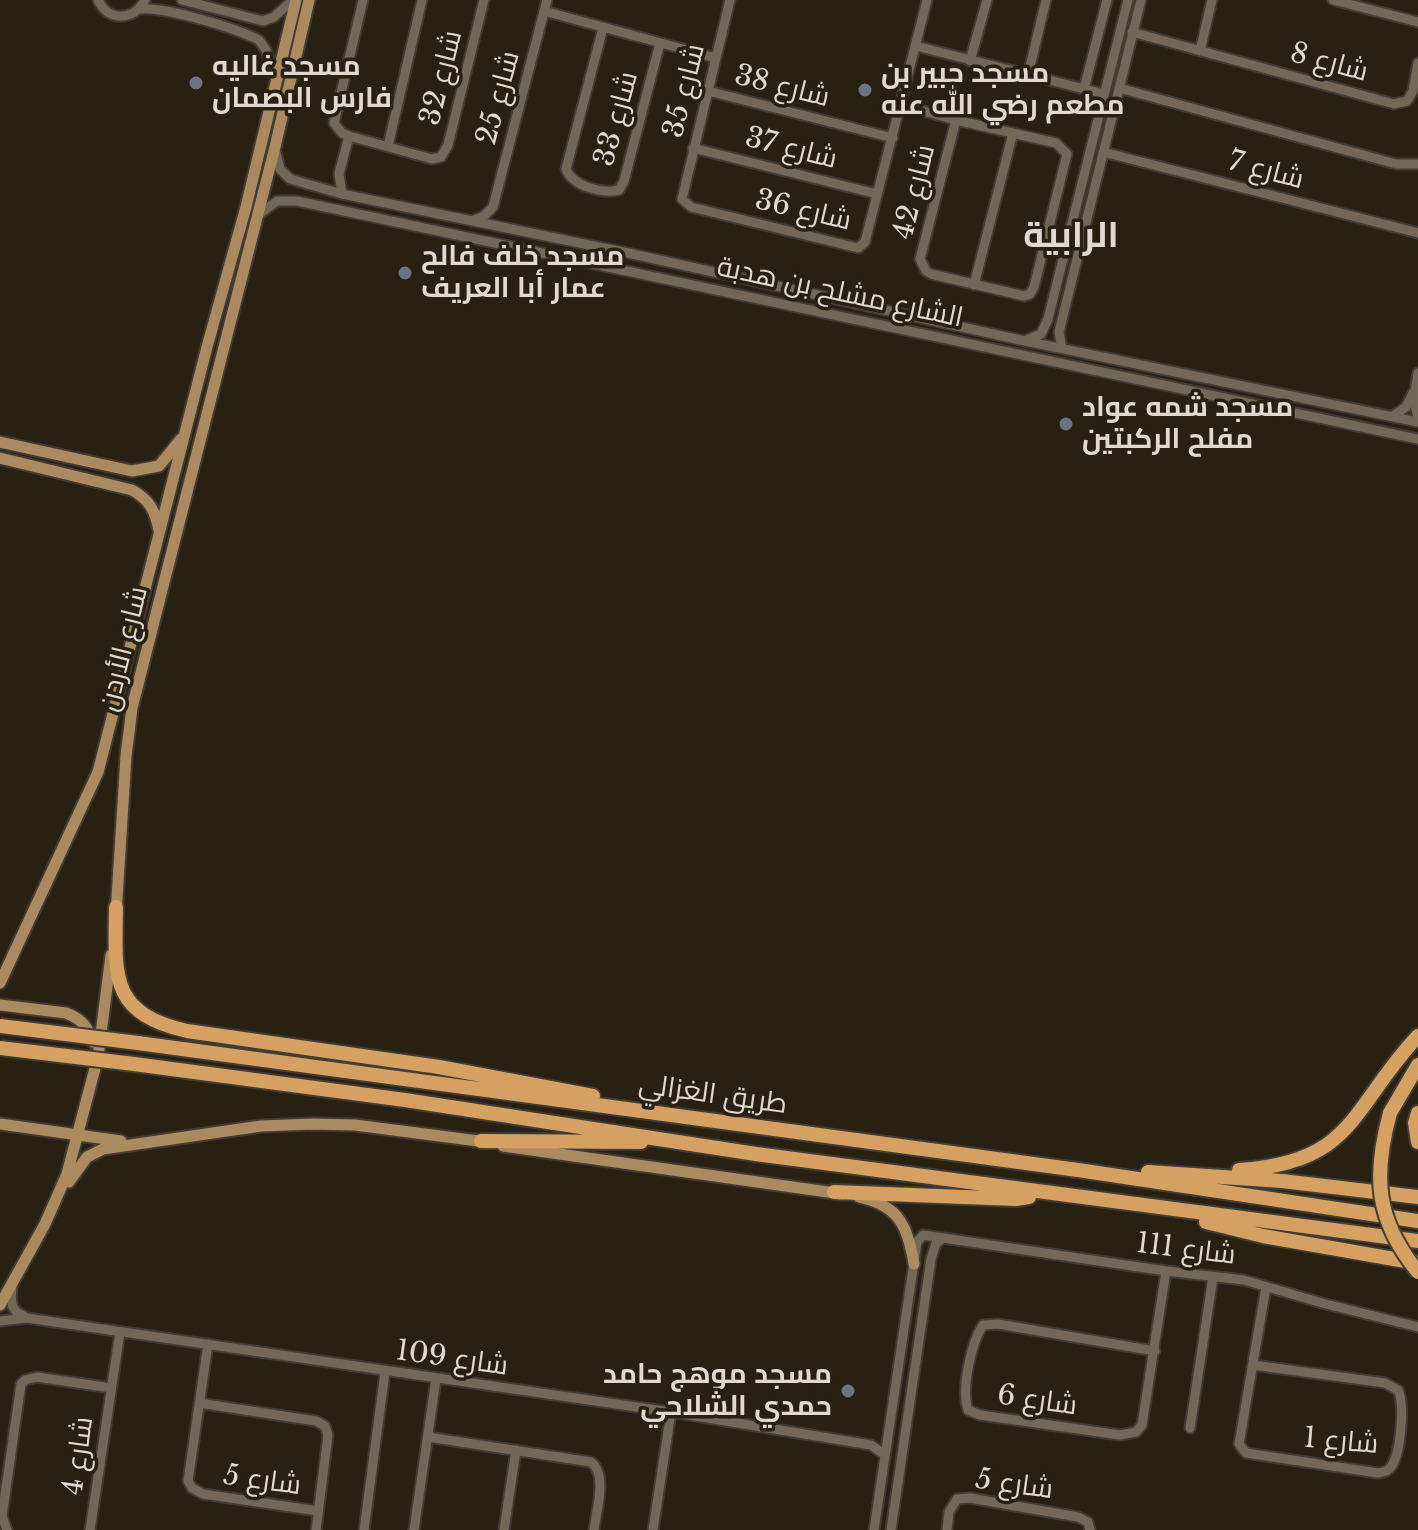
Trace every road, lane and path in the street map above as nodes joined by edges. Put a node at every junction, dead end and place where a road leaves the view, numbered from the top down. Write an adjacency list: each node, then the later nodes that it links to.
1 (182, 0): 2 (street)
2 (295, 0): 30 (main road, شارع الأردن)
3 (309, 0): 41 (main road, شارع الأردن)
4 (363, 0): 38 (street)
5 (422, 0): 40 (street, شارع 32)
6 (484, 0): 40 (street, شارع 32)
7 (547, 0): 19 (street, شارع 25)
8 (730, 0): 26 (street, شارع 35)
9 (927, 0): 24 (street, شارع 36)
10 (987, 0): 27 (street)
11 (1046, 0): 29 (street)
12 (1107, 0): 32 (street)
13 (1128, 0): 34 (street)
14 (1141, 0): 22 (street)
15 (1212, 0): 25 (street)
16 (1333, 0): 20 (street)
17 (98, 2): 18 (street)
18 (142, 5): 30 (street)
19 (544, 11): 21 (street, شارع 33); 50 (street, شارع 25)
20 (1418, 22)
21 (603, 28): 23 (street, شارع 33); 23 (street, شارع 33)
22 (1132, 32): 25 (street, شارع 8); 31 (street)
23 (660, 43): 26 (street, شارع 33)
24 (916, 46): 27 (street); 35 (street, شارع 36)
25 (1200, 51): 28 (street, شارع 8)
26 (716, 58): 33 (street, شارع 35)
27 (970, 61): 29 (street)
28 (1418, 63)
29 (1028, 75): 32 (street)
30 (275, 78): 61 (main road, شارع الأردن)
31 (1119, 88): 43 (street); 44 (street)
32 (1084, 89): 34 (street)
33 (708, 91): 39 (street, شارع 38); 42 (street, شارع 35)
34 (1104, 94): 51 (street)
35 (901, 105): 36 (street, شارع 42); 39 (street, شارع 36)
36 (956, 120): 37 (street, شارع 42); 59 (street, شارع 42)
37 (1013, 133): 59 (street); 59 (street, شارع 42)
38 (349, 136): 40 (street, شارع 32); 47 (street)
39 (893, 138): 48 (street, شارع 36)
40 (388, 146)
41 (275, 147): 45 (street); 53 (main road, شارع الأردن)
42 (693, 148): 46 (street, شارع 35); 48 (street, شارع 37)
43 (1103, 152): 52 (street); 56 (street, شارع 7)
44 (1418, 164)
45 (300, 183): 47 (street, الشارع مشلح بن هدبة); 49 (street)
46 (682, 192): 48 (street, شارع 36)
47 (342, 194): 54 (street, الشارع مشلح بن هدبة)
48 (877, 194)
49 (297, 201): 53 (street); 58 (street, الشارع مشلح بن هدبة)
50 (493, 207): 54 (street); 55 (street)
51 (1075, 210): 52 (street); 60 (street)
52 (1088, 213): 62 (street)
53 (257, 216): 69 (main road, شارع الأردن)
54 (472, 221): 55 (street, الشارع مشلح بن هدبة)
55 (505, 229): 57 (street, الشارع مشلح بن هدبة)
56 (1418, 233)
57 (628, 253): 58 (street); 60 (street, الشارع مشلح بن هدبة)
58 (624, 269): 66 (street, الشارع مشلح بن هدبة)
59 (974, 285)
60 (1025, 341): 62 (street, الشارع مشلح بن هدبة)
61 (207, 347): 69 (main road); 72 (main road, شارع الأردن)
62 (1062, 348): 63 (street, الشارع مشلح بن هدبة)
63 (1115, 358): 64 (street, الشارع مشلح بن هدبة); 66 (street)
64 (1142, 364): 67 (street); 70 (street, الشارع مشلح بن هدبة)
65 (1418, 373): 68 (street)
66 (1112, 374): 67 (street, الشارع مشلح بن هدبة)
67 (1136, 379): 73 (street, الشارع مشلح بن هدبة)
68 (1414, 390): 70 (street); 71 (street)
69 (212, 394): 80 (main road, شارع الأردن)
70 (1393, 416): 71 (street, الشارع مشلح بن هدبة)
71 (1418, 420)
72 (186, 432): 76 (main road); 78 (main road, شارع الأردن)
73 (1418, 439)
74 (0, 442): 76 (main road)
75 (0, 458): 77 (main road)
76 (65, 458): 77 (main road)
77 (60, 473): 78 (main road)
78 (160, 533): 79 (main road, شارع الأردن)
79 (140, 615): 80 (main road); 82 (main road, شارع الأردن)
80 (145, 659): 81 (main road, شارع الأردن)
81 (116, 907): 89 (main road, شارع الأردن); 93 (highway)
82 (30, 913): 83 (main road); 84 (main road, شارع الأردن)
83 (0, 964)
84 (0, 983)
85 (0, 1005): 89 (main road)
86 (0, 1026): 93 (highway, طريق الغزالي, bridge)
87 (1418, 1036): 102 (highway)
88 (0, 1048): 97 (highway, طريق الغزالي, bridge)
89 (98, 1057): 91 (main road, شارع الأردن)
90 (1418, 1065): 114 (highway, bridge)
91 (83, 1113): 95 (main road); 96 (main road, شارع الأردن)
92 (1418, 1113): 99 (highway)
93 (684, 1116): 101 (highway, طريق الغزالي)
94 (0, 1124): 95 (main road)
95 (32, 1129): 96 (main road)
96 (77, 1136): 100 (main road); 108 (main road, شارع الأردن)
97 (666, 1140): 98 (highway); 104 (highway, طريق الغزالي)
98 (481, 1141): 100 (main road); 103 (main road)
99 (1418, 1142)
100 (137, 1143): 108 (main road)
101 (1078, 1170): 102 (highway); 107 (highway, طريق الغزالي)
102 (1186, 1173): 105 (highway)
103 (834, 1192): 104 (highway); 112 (main road)
104 (1048, 1194): 106 (highway, طريق الغزالي)
105 (1418, 1197)
106 (1140, 1204): 110 (highway, طريق الغزالي); 111 (highway)
107 (1418, 1221)
108 (45, 1224): 116 (main road, شارع الأردن)
109 (943, 1238): 112 (street); 113 (street, شارع 111); 119 (street)
110 (1418, 1241)
111 (1418, 1263)
112 (914, 1264): 118 (street)
113 (1166, 1271): 115 (street, شارع 111); 126 (street, شارع 6)
114 (1418, 1272)
115 (1213, 1277): 117 (street, شارع 111); 133 (street)
116 (12, 1283): 120 (main road, شارع الأردن); 121 (street)
117 (1266, 1287): 123 (street, شارع 111); 127 (street, شارع 1)
118 (908, 1299): 119 (street); 135 (street)
119 (925, 1302): 149 (street)
120 (0, 1305)
121 (27, 1318): 122 (street, شارع 109); 124 (street, شارع 109)
122 (0, 1321)
123 (1418, 1327)
124 (120, 1332): 125 (street, شارع 109); 130 (street, شارع 4)
125 (208, 1344): 128 (street, شارع 109); 131 (street, شارع 5)
126 (1155, 1351): 126 (street, شارع 6)
127 (1253, 1365): 127 (street, شارع 1)
128 (385, 1372): 129 (street, شارع 109); 143 (street)
129 (436, 1379): 132 (street, شارع 109); 134 (street)
130 (111, 1388): 140 (street, شارع 4); 141 (street, شارع 4)
131 (199, 1403): 139 (street, شارع 5); 139 (street, شارع 5)
132 (671, 1412): 136 (street, شارع 109); 147 (street)
133 (1190, 1428)
134 (428, 1437): 137 (street); 144 (street)
135 (888, 1437): 136 (street); 138 (street)
136 (871, 1445): 138 (street, شارع 109)
137 (516, 1450): 145 (street); 146 (street)
138 (885, 1455): 148 (street)
139 (318, 1511): 142 (street, شارع 5)
140 (7, 1530)
141 (90, 1530)
142 (316, 1530)
143 (364, 1530)
144 (414, 1530)
145 (504, 1530)
146 (594, 1530)
147 (653, 1530)
148 (874, 1530)
149 (891, 1530)
150 (947, 1530): 151 (street, شارع 5)
151 (1090, 1530)

